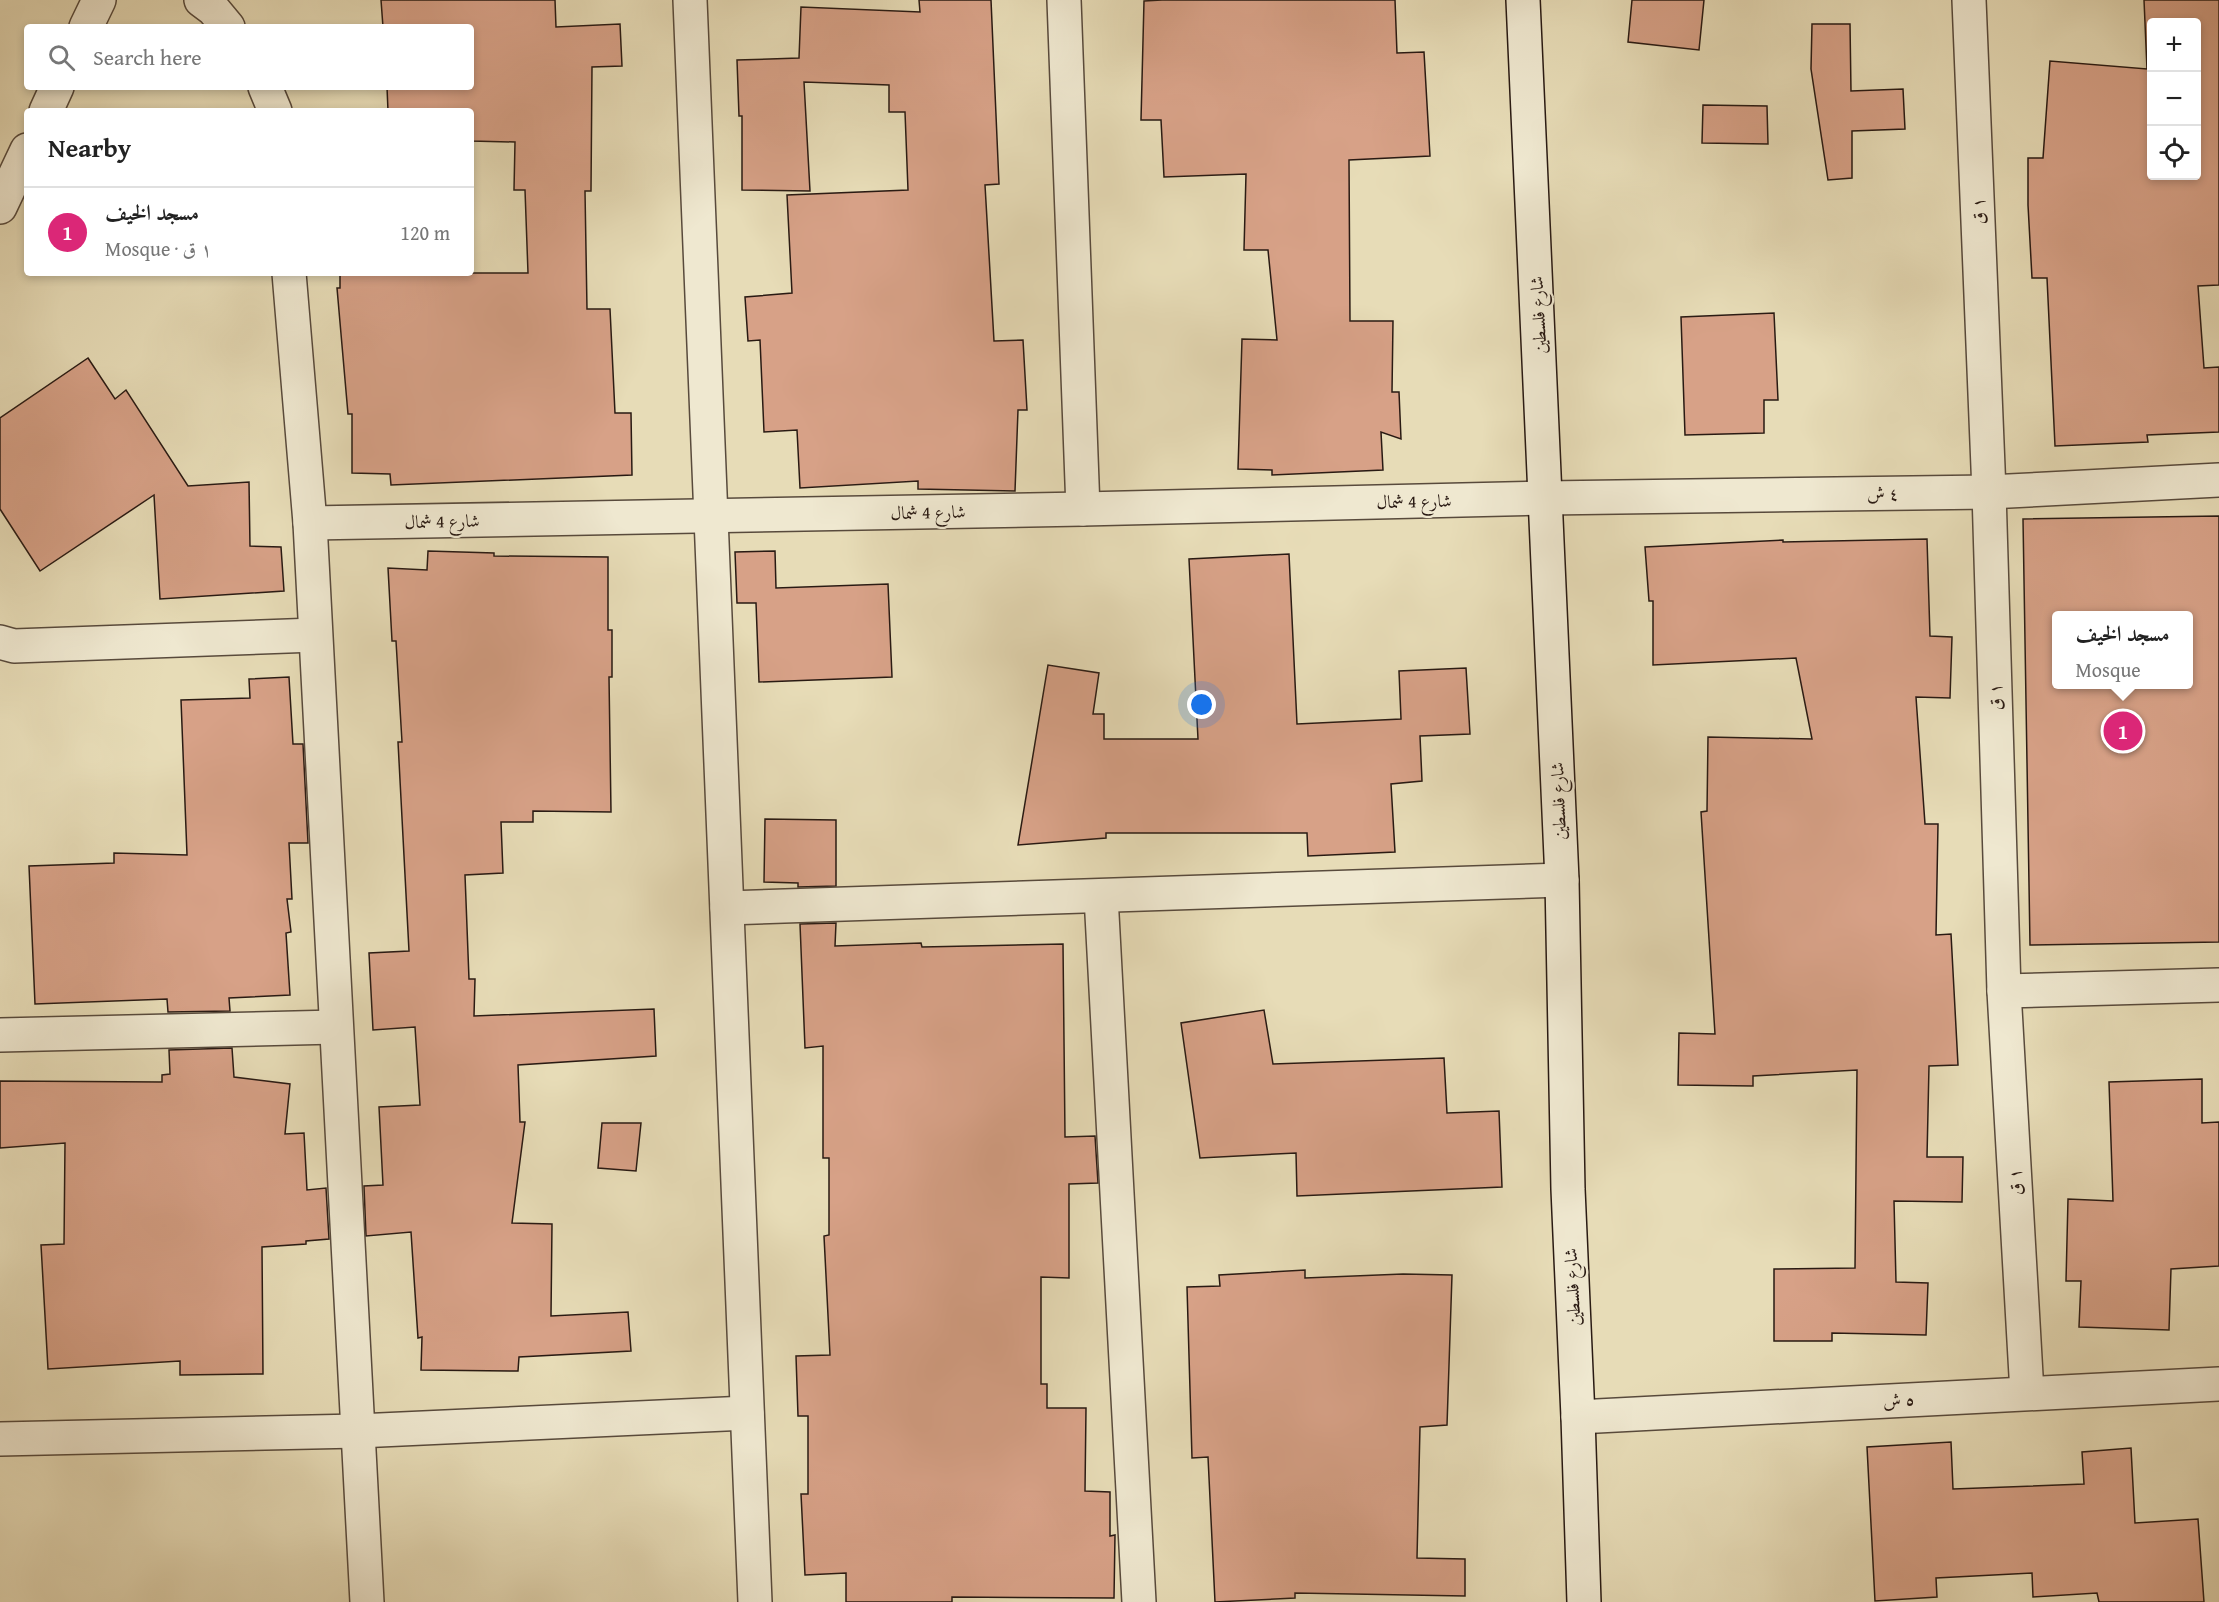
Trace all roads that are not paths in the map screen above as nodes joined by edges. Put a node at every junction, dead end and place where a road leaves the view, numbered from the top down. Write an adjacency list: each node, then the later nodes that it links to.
1 (99, 0): 7 (street)
2 (201, 0): 8 (street)
3 (690, 0): 20 (street)
4 (1064, 0): 19 (street)
5 (1523, 0): 18 (street, شارع فلسطين)
6 (1969, 0): 17 (street, ١ ق)
7 (87, 24)
8 (226, 24)
9 (56, 90): 11 (street)
10 (266, 90): 12 (street)
11 (47, 108)
12 (274, 108)
13 (24, 156): 14 (street)
14 (0, 207)
15 (289, 276): 21 (street)
16 (2219, 480): 17 (street, ٤ ش)
17 (1989, 492): 18 (street, ٤ ش); 28 (street, ١ ق)
18 (1546, 498): 19 (street, شارع 4 شمال); 24 (street, شارع فلسطين)
19 (1083, 509): 20 (street, شارع 4 شمال)
20 (711, 516): 21 (street, شارع 4 شمال); 26 (street)
21 (310, 523): 22 (street)
22 (315, 634): 23 (street); 29 (street)
23 (0, 642)
24 (1562, 880): 25 (street); 34 (street, شارع فلسطين)
25 (1101, 896): 26 (street); 39 (street)
26 (727, 908): 33 (street)
27 (2219, 985): 28 (street)
28 (2004, 991): 32 (street, ١ ق)
29 (336, 1027): 30 (street); 35 (street)
30 (0, 1035)
31 (2219, 1384): 32 (street, ٥ ش)
32 (2027, 1393): 34 (street, ٥ ش)
33 (747, 1413): 35 (street); 38 (street)
34 (1578, 1418): 40 (street, شارع فلسطين)
35 (358, 1431): 36 (street); 37 (street)
36 (0, 1439)
37 (367, 1602)
38 (755, 1602)
39 (1139, 1602)
40 (1584, 1602)

